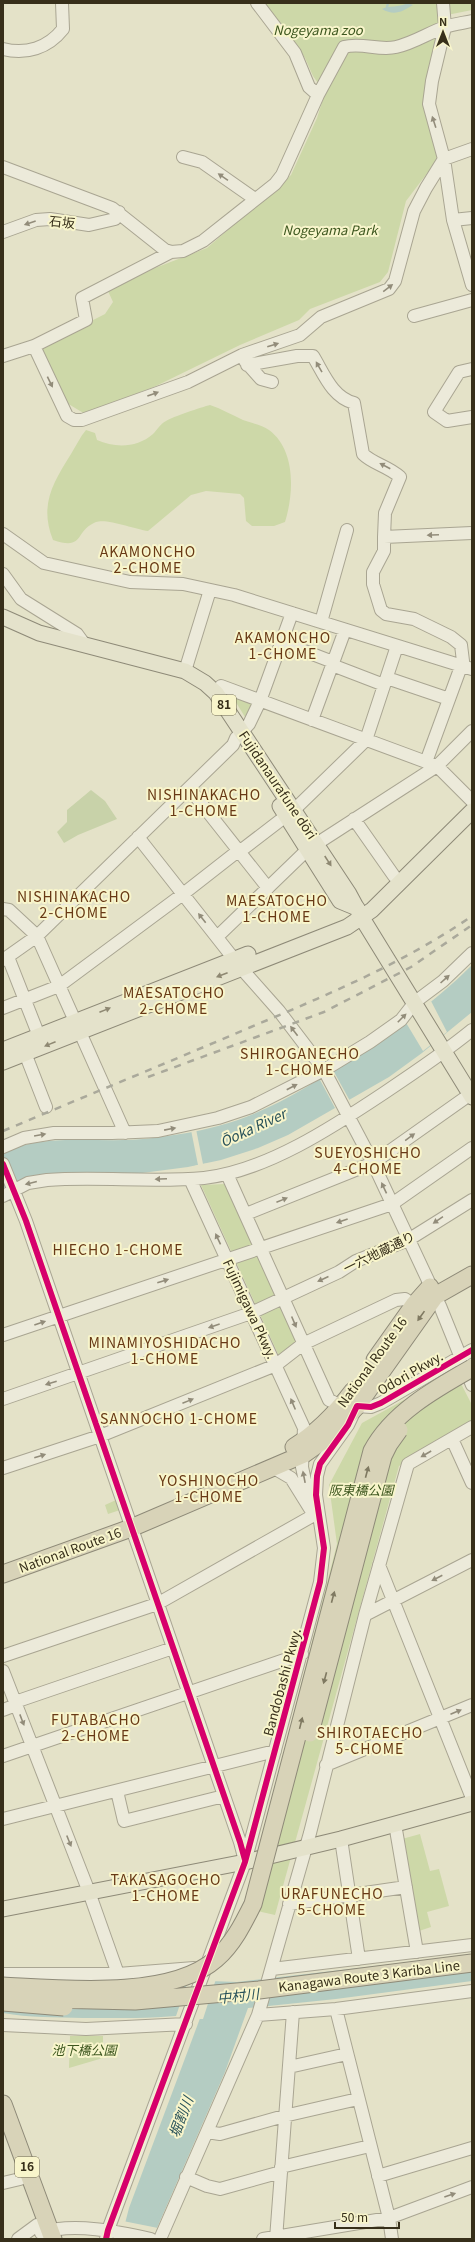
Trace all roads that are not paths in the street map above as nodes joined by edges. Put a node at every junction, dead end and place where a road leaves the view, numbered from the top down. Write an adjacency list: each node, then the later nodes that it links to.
1 (62, 3): 6 (street)
2 (257, 3): 7 (street)
3 (443, 3): 5 (street)
4 (472, 21): 5 (street)
5 (445, 27): 7 (street); 10 (street, one-way to 5)
6 (3, 49)
7 (318, 95): 12 (street)
8 (472, 149): 10 (street)
9 (183, 157): 12 (street, one-way to 9)
10 (444, 159): 15 (street); 23 (street, one-way to 10)
11 (3, 167): 13 (street)
12 (255, 199): 17 (street)
13 (119, 212): 16 (street, 石坂, one-way to 16); 17 (street)
14 (472, 218): 15 (street)
15 (453, 220): 18 (street)
16 (3, 232)
17 (171, 252): 21 (street)
18 (472, 285)
19 (472, 300): 20 (street)
20 (414, 316)
21 (34, 346): 22 (street); 23 (street, one-way to 23)
22 (3, 356)
23 (245, 360): 25 (street); 30 (street, one-way to 23)
24 (472, 369): 26 (street)
25 (272, 382)
26 (472, 417)
27 (347, 530): 35 (street)
28 (3, 534): 32 (street)
29 (472, 534): 30 (street, one-way to 30)
30 (384, 537): 42 (street)
31 (3, 574): 39 (street)
32 (210, 590): 33 (street); 43 (street)
33 (292, 613): 35 (street); 38 (street)
34 (3, 617): 39 (main road, Fujidanaurafune dōri / 81)
35 (321, 622): 37 (street)
36 (3, 628): 50 (main road, Fujidanaurafune dōri / 81)
37 (345, 630): 40 (street); 41 (street)
38 (281, 642): 41 (street); 47 (street)
39 (85, 645): 43 (main road, Fujidanaurafune dōri / 81)
40 (397, 646): 42 (street); 44 (street)
41 (332, 664): 44 (street); 48 (street)
42 (467, 667): 46 (street)
43 (186, 671): 50 (main road, Fujidanaurafune dōri / 81)
44 (385, 682): 46 (street); 51 (street)
45 (221, 686): 47 (street)
46 (449, 699): 52 (street)
47 (260, 701): 48 (street); 50 (street)
48 (312, 720): 51 (street)
49 (472, 731): 52 (street)
50 (239, 735): 53 (street); 56 (main road, Fujidanaurafune dōri / 81)
51 (366, 740): 52 (street); 56 (street)
52 (431, 764): 54 (street); 57 (street)
53 (189, 788): 58 (street); 60 (street)
54 (472, 801): 61 (main road)
55 (472, 811): 65 (main road)
56 (290, 812): 59 (main road, Fujidanaurafune dōri / 81); 60 (street)
57 (354, 819): 59 (street); 61 (street)
58 (138, 837): 63 (street); 66 (street)
59 (312, 847): 62 (street); 65 (main road, Fujidanaurafune dōri / 81)
60 (238, 852): 62 (street); 63 (street)
61 (394, 876): 65 (main road)
62 (268, 888): 67 (street)
63 (184, 894): 67 (street, one-way to 63); 71 (street)
64 (3, 909): 66 (street)
65 (360, 913): 70 (main road); 73 (main road)
66 (37, 936): 69 (street); 71 (street)
67 (218, 937): 70 (street)
68 (472, 953): 73 (street, one-way to 68)
69 (6, 959): 72 (street)
70 (238, 963): 75 (main road); 82 (street, one-way to 70)
71 (60, 986): 72 (street); 75 (street)
72 (24, 1000): 74 (street); 77 (street)
73 (415, 1002): 79 (main road); 82 (street, one-way to 73)
74 (3, 1008)
75 (77, 1027): 77 (main road); 80 (main road, one-way to 80); 86 (street)
76 (472, 1030): 79 (street)
77 (39, 1036): 78 (main road)
78 (3, 1050)
79 (446, 1052): 83 (main road); 85 (street)
80 (25, 1053): 81 (main road); 84 (street)
81 (3, 1062)
82 (325, 1072): 85 (street); 86 (street, one-way to 82)
83 (471, 1094): 89 (street, one-way to 83)
84 (46, 1107)
85 (349, 1116): 89 (street); 91 (street)
86 (125, 1133): 87 (street, one-way to 86)
87 (3, 1146)
88 (472, 1148): 96 (street)
89 (373, 1163): 96 (street, one-way to 89); 97 (street, one-way to 89)
90 (3, 1164): 93 (street)
91 (228, 1174): 92 (street); 97 (street)
92 (190, 1178): 93 (street, one-way to 93); 100 (street, Fujimigawa Pkwy., one-way to 92)
93 (14, 1187): 94 (street); 107 (street)
94 (3, 1196)
95 (472, 1200): 98 (street, 一六地蔵通り, one-way to 98)
96 (392, 1204): 98 (street); 99 (street, one-way to 99)
97 (246, 1214): 99 (street)
98 (408, 1240): 103 (street); 104 (street, 一六地蔵通り, one-way to 104)
99 (261, 1249): 100 (street); 104 (street)
100 (227, 1259): 106 (street, Fujimigawa Pkwy.); 107 (street, one-way to 100)
101 (472, 1264): 103 (highway, National Route 16)
102 (472, 1275): 103 (highway, National Route 16)
103 (433, 1291): 105 (highway, National Route 16); 110 (street); 116 (highway, National Route 16, one-way to 116)
104 (283, 1297): 106 (street, 一六地蔵通り); 109 (street, one-way to 109)
105 (414, 1305): 109 (street); 116 (highway, National Route 16)
106 (251, 1313): 111 (street, Fujimigawa Pkwy.); 112 (street, 一六地蔵通り, one-way to 112)
107 (59, 1316): 108 (street, one-way to 107); 112 (street)
108 (3, 1336)
109 (303, 1344): 111 (street); 116 (street)
110 (468, 1358): 114 (street); 116 (street, Odori Pkwy.); 172 (highway, one-way to 110, bridge)
111 (276, 1365): 118 (street, one-way to 111); 120 (street, Fujimigawa Pkwy., one-way to 111)
112 (79, 1374): 115 (street, 一六地蔵通り, one-way to 115); 118 (street)
113 (472, 1380): 174 (highway, one-way to 174, bridge)
114 (472, 1385)
115 (3, 1399)
116 (349, 1406): 120 (highway, National Route 16); 126 (street, Bandobashi Pkwy.)
117 (472, 1427): 119 (street)
118 (100, 1436): 121 (street, one-way to 118); 125 (street)
119 (452, 1439): 123 (street); 129 (street, one-way to 129)
120 (304, 1447): 122 (highway, National Route 16); 124 (street, Fujimigawa Pkwy., one-way to 120); 125 (highway, National Route 16)
121 (3, 1468)
122 (274, 1468): 124 (street); 125 (highway, National Route 16)
123 (472, 1483)
124 (314, 1515): 126 (street); 132 (street)
125 (130, 1524): 128 (highway, National Route 16); 130 (highway, National Route 16); 132 (street)
126 (322, 1541): 135 (street, Bandobashi Pkwy.)
127 (472, 1560): 131 (street, one-way to 131)
128 (3, 1563)
129 (379, 1565): 131 (street); 133 (street)
130 (3, 1574)
131 (393, 1600): 133 (street); 142 (street)
132 (157, 1604): 134 (street); 136 (street)
133 (365, 1615): 146 (street)
134 (173, 1648): 138 (street); 139 (street)
135 (302, 1654): 138 (street); 144 (street, Bandobashi Pkwy.)
136 (3, 1656)
137 (3, 1671): 139 (street)
138 (188, 1692): 143 (street); 147 (street)
139 (16, 1703): 141 (street); 143 (street, one-way to 143)
140 (472, 1705): 142 (street, one-way to 140)
141 (3, 1710)
142 (441, 1718): 146 (street); 150 (street)
143 (32, 1746): 145 (street); 152 (street)
144 (275, 1751): 147 (street); 157 (street, Bandobashi Pkwy.)
145 (3, 1756)
146 (326, 1765): 156 (street)
147 (214, 1767): 148 (street); 149 (street)
148 (117, 1791): 149 (street); 152 (street)
149 (224, 1796): 157 (street)
150 (472, 1798)
151 (472, 1803): 154 (main road)
152 (55, 1806): 153 (street); 159 (street, one-way to 159)
153 (3, 1819)
154 (395, 1824): 155 (main road); 158 (street)
155 (340, 1839): 156 (main road); 160 (street)
156 (306, 1847): 157 (main road); 161 (street)
157 (245, 1862): 159 (main road); 167 (street, Bandobashi Pkwy.)
158 (406, 1887): 160 (street); 164 (street)
159 (90, 1892): 162 (main road); 171 (street)
160 (350, 1895): 161 (street); 165 (street)
161 (289, 1904): 168 (street)
162 (3, 1909)
163 (472, 1945): 164 (street)
164 (416, 1952): 165 (street)
165 (359, 1959): 168 (street)
166 (472, 1963): 174 (highway, Kanagawa Route 3 Kariba Line, bridge)
167 (207, 1967): 171 (street); 179 (street, Bandobashi Pkwy.)
168 (272, 1969): 178 (street)
169 (472, 1972): 175 (highway, Kanagawa Route 3 Kariba Line, bridge)
170 (3, 1974): 171 (street)
171 (118, 1974)
172 (3, 1986)
173 (472, 1991): 176 (street)
174 (3, 1994)
175 (3, 2002)
176 (336, 2009): 177 (street); 181 (street)
177 (293, 2012): 178 (street); 182 (street)
178 (258, 2015): 186 (street)
179 (186, 2024): 180 (street); 198 (street, Bandobashi Pkwy.)
180 (3, 2025)
181 (347, 2054): 182 (street); 183 (street)
182 (289, 2067): 185 (street)
183 (358, 2099): 185 (street); 188 (street)
184 (3, 2104): 197 (highway, 16)
185 (284, 2116): 186 (street); 190 (street)
186 (207, 2132): 192 (street)
187 (3, 2135): 193 (highway, 16)
188 (370, 2146): 190 (street); 191 (street)
189 (472, 2148): 191 (street)
190 (281, 2169): 192 (street); 199 (street)
191 (378, 2176): 196 (street)
192 (186, 2177): 202 (street)
193 (20, 2179): 194 (street); 197 (highway, 16)
194 (3, 2183)
195 (472, 2187): 196 (street, one-way to 195)
196 (389, 2218): 199 (street); 204 (street)
197 (45, 2233): 198 (street); 200 (street)
198 (107, 2234): 201 (street)
199 (276, 2238): 203 (street)
200 (18, 2239)
201 (151, 2239)
202 (160, 2239)
203 (263, 2239)
204 (392, 2239)

